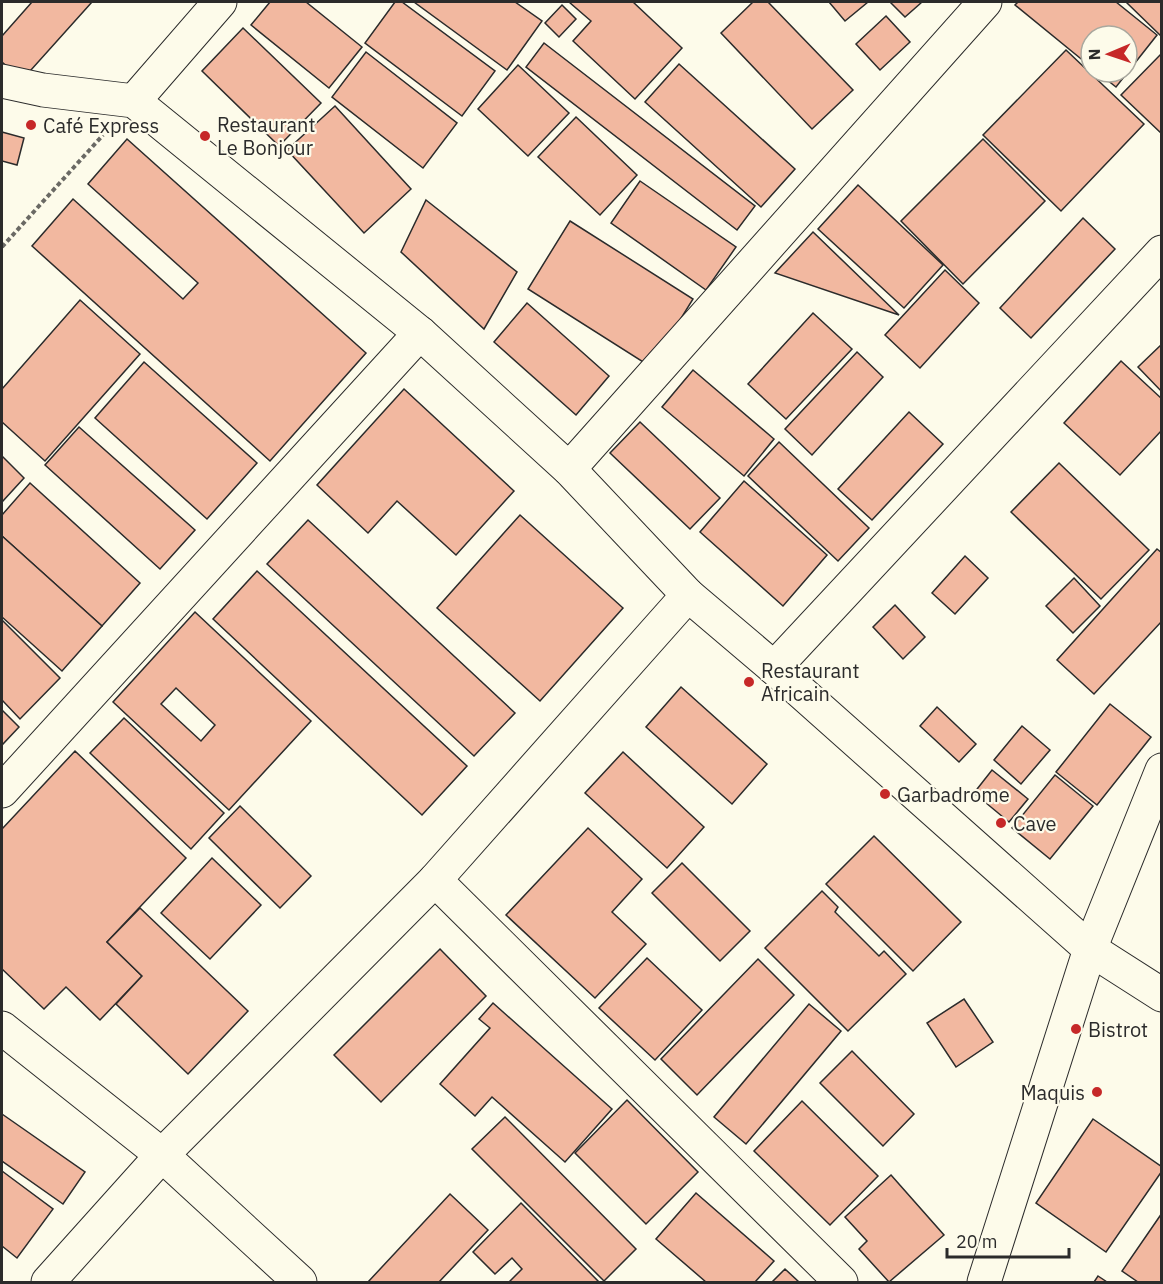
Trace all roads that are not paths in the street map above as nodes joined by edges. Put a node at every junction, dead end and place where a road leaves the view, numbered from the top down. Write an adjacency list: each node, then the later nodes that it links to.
1 (220, 2): 4 (street)
2 (985, 2): 7 (street)
3 (2, 81): 4 (street)
4 (134, 101): 6 (street)
5 (1161, 252): 9 (street)
6 (420, 333): 7 (street); 11 (street)
7 (569, 469): 8 (street)
8 (688, 595): 9 (street); 12 (street)
9 (774, 668): 13 (street)
10 (1161, 770): 13 (street)
11 (2, 791)
12 (435, 880): 16 (street); 19 (street)
13 (1090, 949): 14 (street); 20 (street)
14 (1161, 995)
15 (2, 1028): 16 (street)
16 (162, 1155): 17 (street); 18 (street)
17 (48, 1282)
18 (300, 1282)
19 (841, 1282)
20 (984, 1282)

